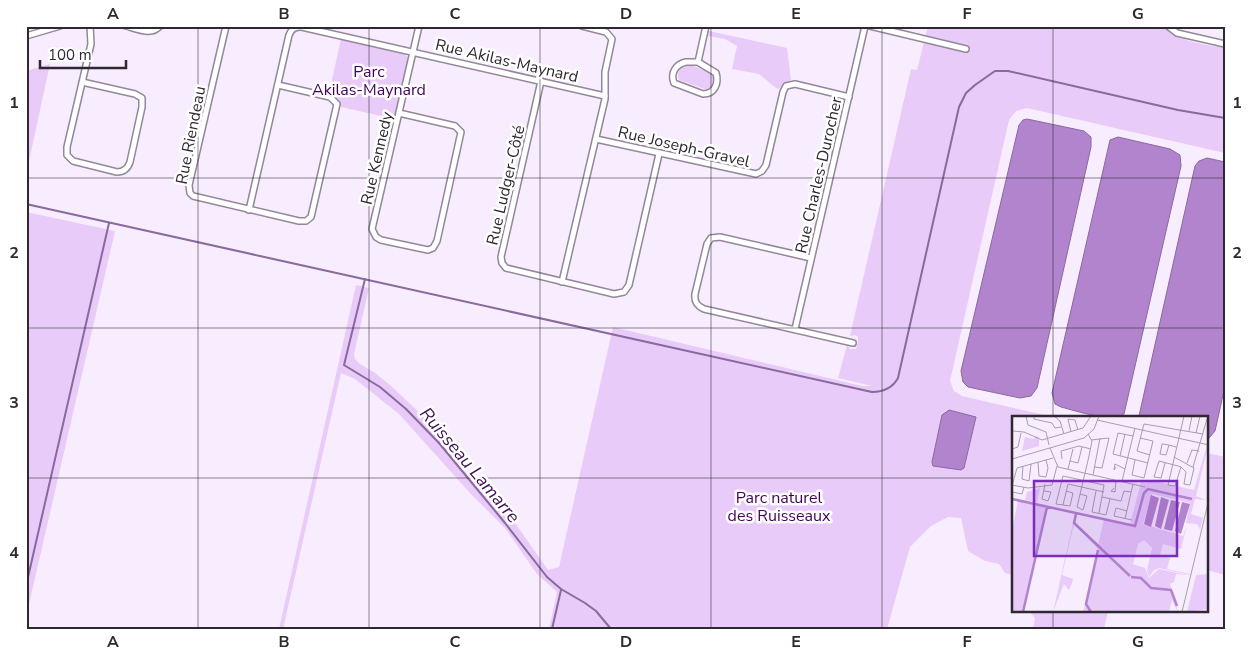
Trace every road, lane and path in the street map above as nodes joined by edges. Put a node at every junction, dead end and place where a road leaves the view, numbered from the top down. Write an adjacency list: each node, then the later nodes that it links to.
1 (60, 26): 12 (street)
2 (90, 26): 18 (street)
3 (126, 26): 4 (street)
4 (160, 26)
5 (226, 26): 25 (street, Rue Riendeau)
6 (419, 26): 15 (street, Rue Kennedy)
7 (582, 26): 20 (street)
8 (706, 26): 16 (street)
9 (865, 26): 21 (street, Rue Charles-Durocher)
10 (870, 26): 14 (street)
11 (1168, 26): 13 (street)
12 (26, 36)
13 (1225, 44)
14 (966, 49)
15 (413, 52): 17 (street, Rue Akilas-Maynard); 19 (street, Rue Akilas-Maynard); 22 (street, Rue Kennedy)
16 (698, 62): 16 (street)
17 (541, 81): 20 (street, Rue Akilas-Maynard); 27 (street, Rue Ludger-Côté)
18 (82, 82): 18 (street)
19 (278, 85): 25 (street, Rue Akilas-Maynard); 25 (street)
20 (605, 96): 23 (street)
21 (849, 96): 24 (street, Rue Joseph-Gravel); 26 (street, Rue Charles-Durocher)
22 (399, 113): 22 (street, Rue Kennedy)
23 (596, 139): 24 (street, Rue Joseph-Gravel); 27 (street)
24 (659, 154): 27 (street, Rue Ludger-Côté)
25 (249, 210)
26 (811, 258): 28 (street, Rue Charles-Durocher); 28 (street)
27 (562, 282)
28 (795, 329): 29 (street)
29 (853, 343)

